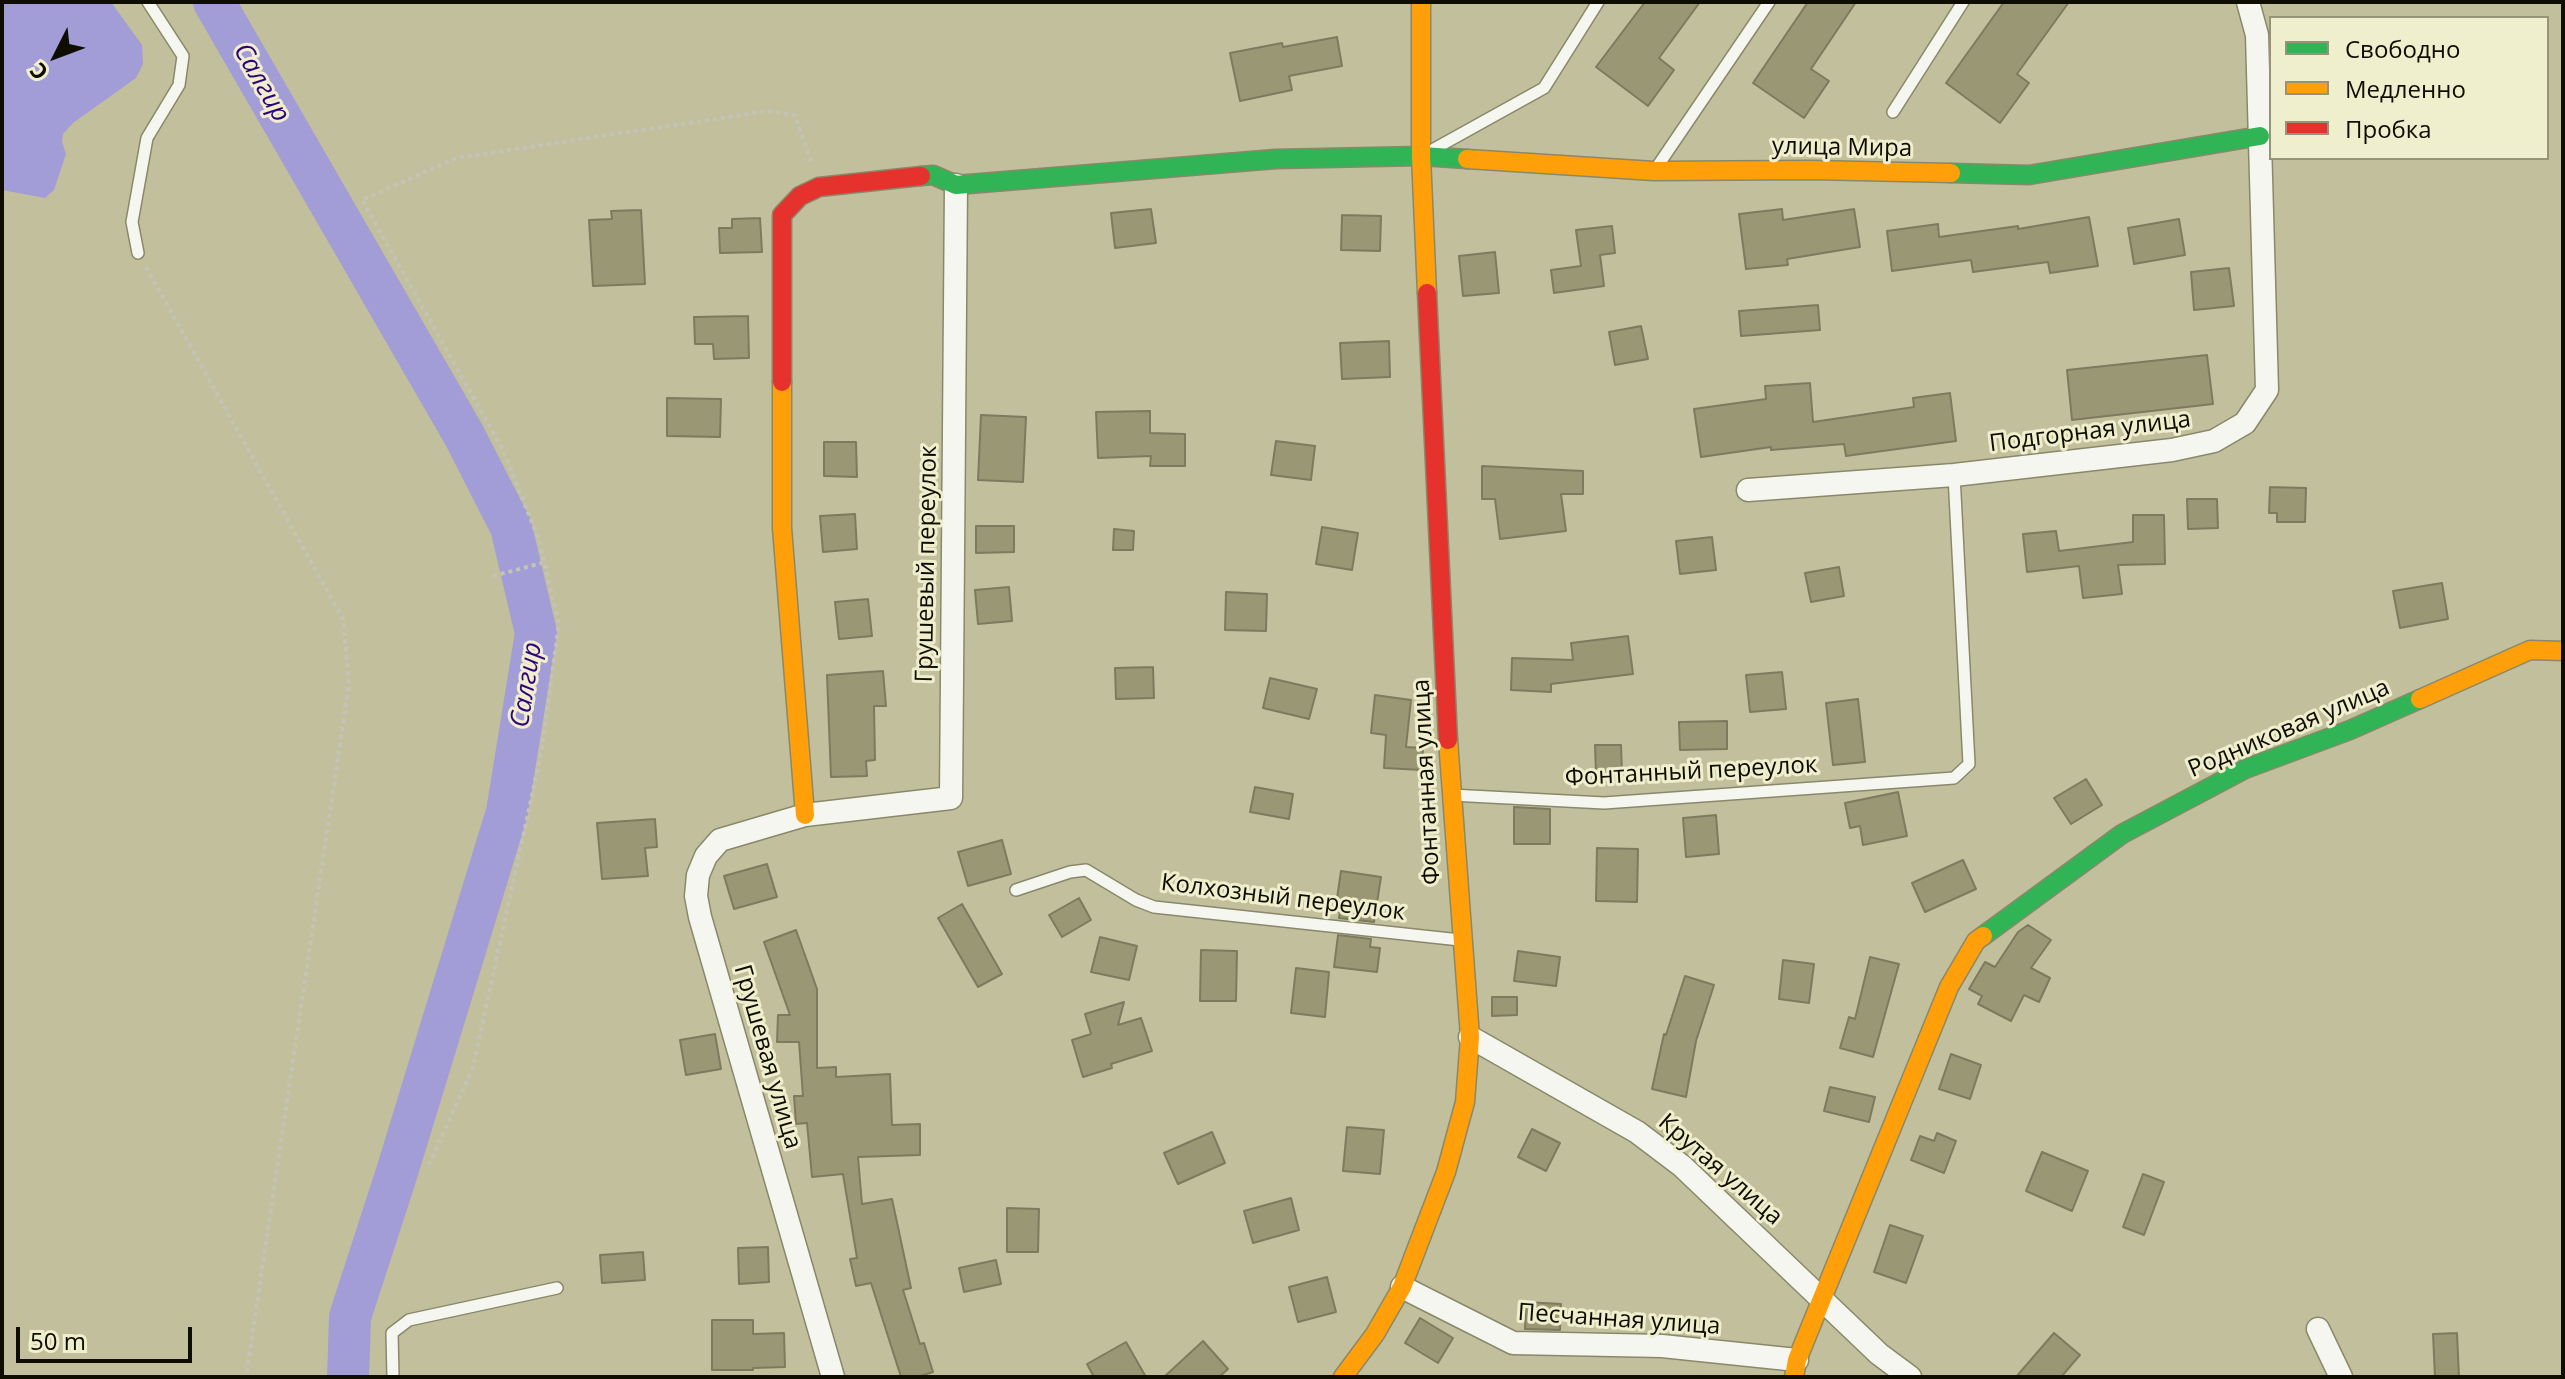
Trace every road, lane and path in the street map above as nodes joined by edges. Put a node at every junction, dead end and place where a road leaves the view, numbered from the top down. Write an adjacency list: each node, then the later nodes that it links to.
1 (148, 2): 13 (lane)
2 (1421, 2): 9 (street, Фонтанная улица)
3 (1598, 2): 9 (lane)
4 (1769, 2): 10 (lane)
5 (1963, 2): 7 (lane)
6 (2248, 2): 8 (street, Подгорная улица)
7 (1893, 112)
8 (2260, 136): 10 (street, улица Мира); 14 (street, Подгорная улица)
9 (1421, 156): 10 (street, улица Мира); 11 (street, улица Мира); 19 (street, Фонтанная улица)
10 (1654, 171)
11 (956, 185): 12 (street, улица Мира); 20 (street, Грушевый переулок)
12 (819, 187): 20 (street); 24 (path)
13 (138, 253): 30 (path)
14 (1954, 475): 15 (street, Подгорная улица); 19 (lane, Фонтанный переулок)
15 (1748, 490)
16 (542, 563): 17 (path)
17 (493, 576)
18 (2563, 651): 27 (street, Родниковая улица)
19 (1450, 795): 22 (street, Фонтанная улица)
20 (805, 815): 32 (street, Грушевая улица)
21 (1016, 890): 22 (lane, Колхозный переулок)
22 (1460, 940): 23 (street, Фонтанная улица)
23 (1470, 1037): 25 (street, Фонтанная улица); 27 (street, Крутая улица)
24 (429, 1165)
25 (1402, 1287): 29 (street, Песчанная улица); 33 (street, Фонтанная улица)
26 (557, 1288): 31 (lane)
27 (1824, 1299): 29 (street, Песчанная улица); 34 (street, Крутая улица)
28 (2318, 1329): 35 (street)
29 (1796, 1369)
30 (246, 1377)
31 (393, 1377)
32 (833, 1377)
33 (1343, 1377)
34 (1910, 1377)
35 (2341, 1377)

